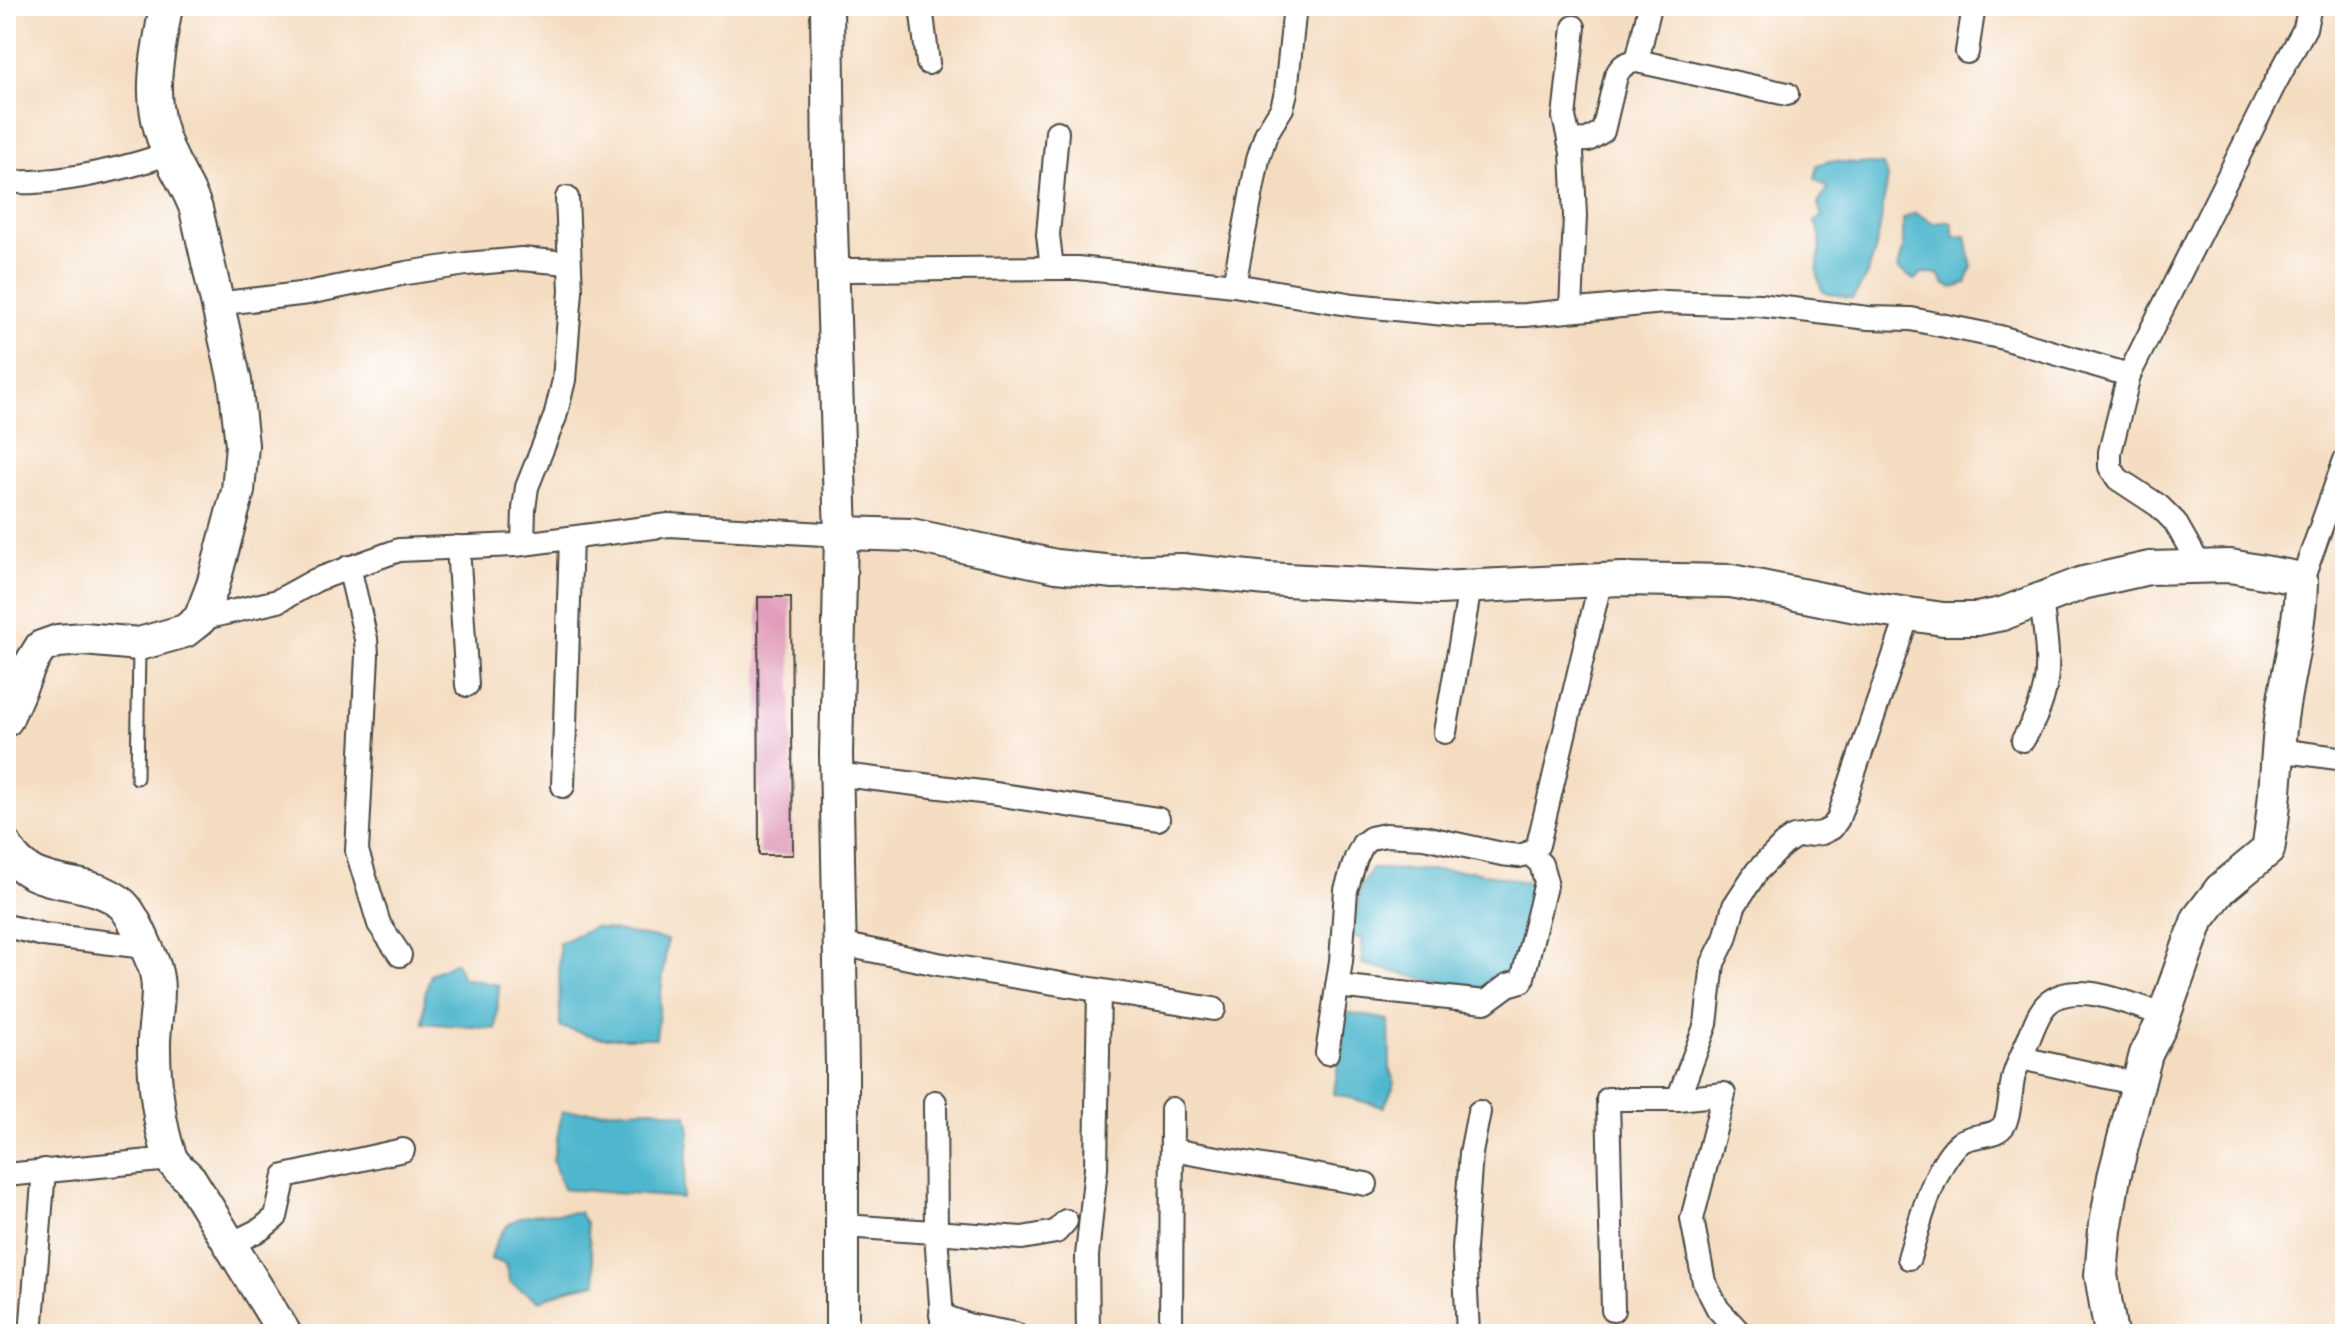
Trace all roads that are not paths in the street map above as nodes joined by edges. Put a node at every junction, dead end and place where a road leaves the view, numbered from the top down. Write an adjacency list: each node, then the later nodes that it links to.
1 (166, 6): 16 (street)
2 (827, 6): 27 (street)
3 (845, 6): 21 (street)
4 (921, 6): 12 (street)
5 (1295, 6): 22 (street)
6 (1650, 6): 11 (street)
7 (1974, 6): 10 (street)
8 (2310, 6): 25 (street)
9 (1574, 27): 15 (street)
10 (1967, 52)
11 (1637, 61): 13 (street); 15 (street)
12 (928, 63)
13 (1787, 94)
14 (1057, 132): 20 (street)
15 (1569, 141): 24 (street)
16 (169, 153): 17 (street); 23 (street)
17 (6, 181)
18 (567, 198): 19 (street)
19 (569, 263): 23 (street); 29 (street)
20 (1052, 268): 21 (street); 22 (street)
21 (850, 270): 27 (street)
22 (1234, 285): 24 (street)
23 (216, 304): 38 (street)
24 (1571, 310): 25 (street)
25 (2129, 375): 31 (street)
26 (2345, 460): 34 (street)
27 (844, 533): 28 (street); 35 (street); 46 (street); 82 (street)
28 (571, 538): 29 (street); 48 (street)
29 (523, 544): 30 (street)
30 (458, 547): 32 (street); 40 (street)
31 (2200, 566): 34 (street); 36 (street)
32 (349, 567): 38 (street); 55 (street)
33 (1601, 579): 35 (street); 37 (street); 51 (street)
34 (2301, 583): 44 (street)
35 (1470, 587): 42 (street)
36 (2041, 599): 37 (street); 43 (street)
37 (1908, 615): 63 (street)
38 (200, 619): 39 (street)
39 (139, 644): 41 (street); 47 (lane)
40 (467, 685)
41 (6, 720)
42 (1445, 732)
43 (2023, 740)
44 (2278, 750): 45 (street); 59 (street)
45 (2345, 759)
46 (851, 776): 49 (street); 54 (street)
47 (137, 778)
48 (563, 786)
49 (1158, 819)
50 (6, 846): 53 (street)
51 (1529, 853): 56 (street); 56 (street)
52 (6, 926): 53 (street)
53 (145, 947): 69 (street)
54 (855, 947): 57 (street); 74 (street)
55 (400, 955)
56 (1337, 986): 60 (street)
57 (1099, 991): 58 (street); 85 (street)
58 (1214, 1009)
59 (2165, 1015): 61 (street); 62 (street)
60 (1327, 1053)
61 (2021, 1058): 62 (street); 77 (street)
62 (2138, 1084): 89 (street)
63 (1678, 1099): 78 (street); 88 (street)
64 (935, 1102): 75 (street)
65 (1172, 1109): 68 (street)
66 (1479, 1112): 87 (street)
67 (403, 1150): 76 (street)
68 (1172, 1150): 72 (street); 86 (street)
69 (171, 1159): 70 (street); 76 (street)
70 (44, 1170): 71 (street); 80 (street)
71 (6, 1175)
72 (1366, 1184)
73 (1066, 1221): 75 (street)
74 (859, 1227): 75 (street); 83 (street)
75 (936, 1233): 79 (street)
76 (231, 1244): 81 (street)
77 (1909, 1258)
78 (1613, 1310)
79 (942, 1325): 84 (street)
80 (31, 1334)
81 (285, 1334)
82 (842, 1334)
83 (859, 1334)
84 (1015, 1334)
85 (1088, 1334)
86 (1171, 1334)
87 (1468, 1334)
88 (1741, 1334)
89 (2111, 1334)

